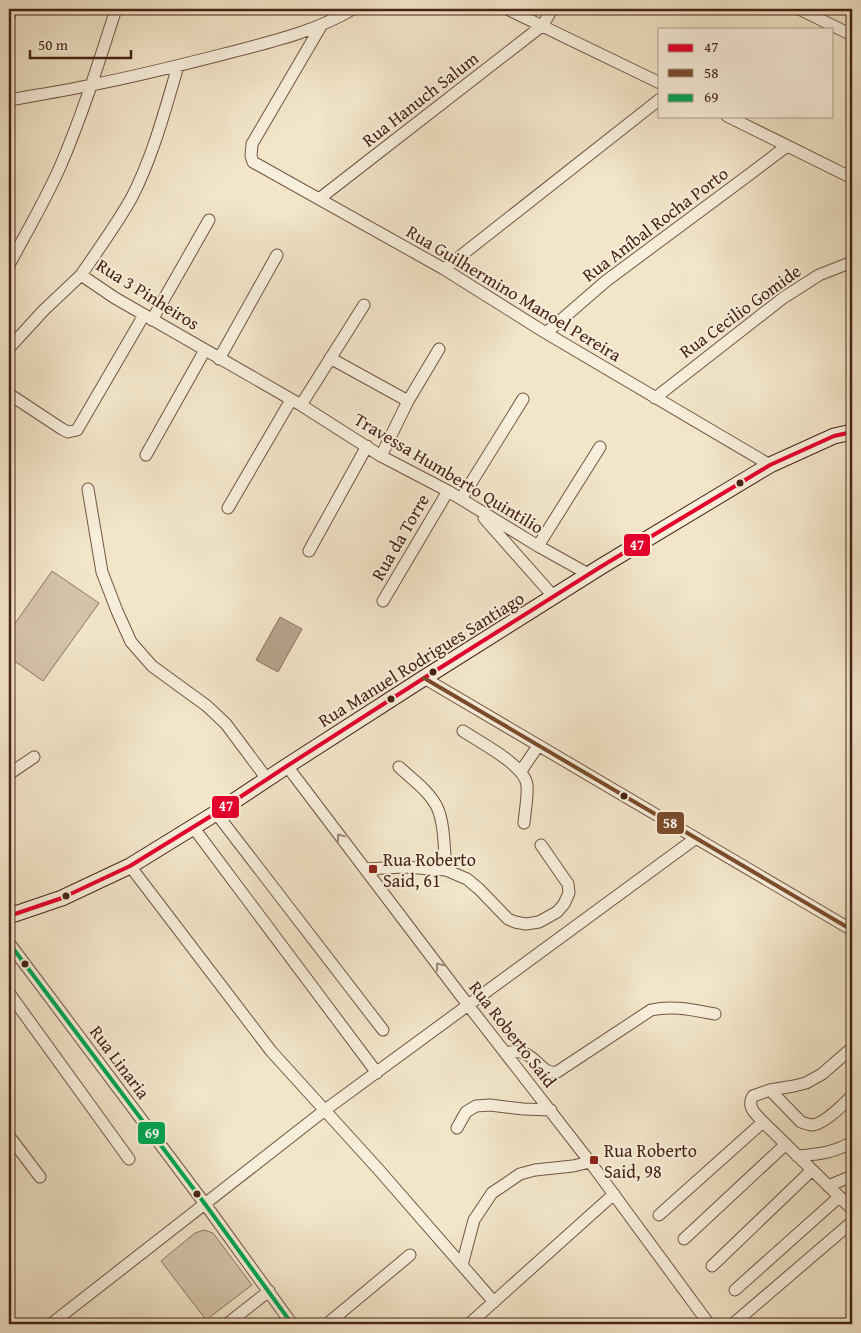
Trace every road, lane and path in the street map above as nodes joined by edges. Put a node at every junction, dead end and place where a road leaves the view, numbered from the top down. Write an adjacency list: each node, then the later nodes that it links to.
1 (11, 9): 7 (street)
2 (116, 9): 13 (street)
3 (353, 9): 9 (street)
4 (507, 9): 8 (street)
5 (552, 9): 8 (street)
6 (798, 9): 10 (street)
7 (9, 17)
8 (543, 25): 12 (street); 19 (street, Rua Hanuch Salum)
9 (320, 26): 11 (street); 19 (street, Rua Guilhermino Manoel Pereira)
10 (852, 36)
11 (178, 66): 13 (street); 25 (street, Rua 3 Pinheiros)
12 (658, 82)
13 (91, 85): 14 (street); 23 (street)
14 (9, 100)
15 (658, 100): 24 (street)
16 (731, 118): 17 (street)
17 (787, 146): 18 (street); 28 (street, Rua Aníbal Rocha Porto)
18 (852, 178)
19 (319, 199): 24 (street, Rua Guilhermino Manoel Pereira)
20 (209, 220): 27 (street)
21 (277, 255): 33 (street)
22 (852, 262): 35 (street, Rua Cecilio Gomide)
23 (9, 265)
24 (444, 269): 28 (street, Rua Guilhermino Manoel Pereira)
25 (81, 275): 27 (street, Rua 3 Pinheiros); 29 (street)
26 (364, 305): 32 (street)
27 (148, 317): 31 (street, Rua 3 Pinheiros); 34 (street)
28 (546, 333): 35 (street, Rua Guilhermino Manoel Pereira)
29 (9, 348)
30 (439, 349): 38 (street)
31 (205, 350): 33 (street, Rua 3 Pinheiros); 43 (street)
32 (330, 358): 38 (street); 39 (street)
33 (219, 359): 37 (street, Rua 3 Pinheiros)
34 (9, 394)
35 (655, 398): 45 (street, Rua Guilhermino Manoel Pereira)
36 (523, 399): 48 (street)
37 (291, 400): 39 (street, Travessa Humberto Quintilio); 49 (street)
38 (408, 401): 44 (street)
39 (302, 405): 41 (street, Travessa Humberto Quintilio)
40 (852, 432): 45 (main road, Rua Manuel Rodrigues Santiago)
41 (367, 446): 44 (street, Travessa Humberto Quintilio); 52 (street)
42 (600, 447): 51 (street)
43 (146, 455)
44 (381, 456): 47 (street, Travessa Humberto Quintilio)
45 (770, 465): 53 (main road, Rua Manuel Rodrigues Santiago)
46 (88, 489): 64 (street)
47 (448, 491): 48 (street, Travessa Humberto Quintilio); 55 (street, Rua da Torre)
48 (461, 499): 50 (street, Travessa Humberto Quintilio)
49 (228, 508)
50 (476, 508): 51 (street, Travessa Humberto Quintilio); 54 (street)
51 (538, 546): 53 (street, Travessa Humberto Quintilio)
52 (309, 551)
53 (590, 575): 54 (main road, Rua Manuel Rodrigues Santiago)
54 (554, 597): 56 (main road, Rua Manuel Rodrigues Santiago)
55 (383, 601)
56 (424, 678): 58 (street); 60 (main road, Rua Manuel Rodrigues Santiago)
57 (463, 731): 62 (street)
58 (538, 746): 62 (street); 68 (street)
59 (34, 756): 63 (street)
60 (287, 766): 64 (main road, Rua Manuel Rodrigues Santiago); 71 (street, Rua Roberto Said, one-way to 60)
61 (399, 767): 72 (street)
62 (521, 771): 66 (street)
63 (9, 774)
64 (267, 779): 65 (main road, Rua Manuel Rodrigues Santiago)
65 (216, 813): 67 (main road, Rua Manuel Rodrigues Santiago); 79 (street)
66 (524, 823)
67 (193, 827): 70 (main road, Rua Manuel Rodrigues Santiago); 82 (street)
68 (696, 838): 74 (street); 77 (street)
69 (541, 845): 72 (street)
70 (130, 866): 73 (main road, Rua Manuel Rodrigues Santiago); 85 (street)
71 (365, 870): 72 (street); 77 (street, Rua Roberto Said, one-way to 71)
72 (446, 870)
73 (9, 916)
74 (852, 930)
75 (9, 943): 101 (street, Rua Linaria)
76 (9, 993): 93 (street)
77 (468, 1005): 81 (street, Rua Roberto Said); 82 (street)
78 (715, 1014): 81 (street)
79 (383, 1030)
80 (852, 1048): 83 (street)
81 (506, 1053): 86 (street, Rua Roberto Said)
82 (377, 1073): 85 (street)
83 (770, 1090): 84 (street); 87 (street)
84 (852, 1096)
85 (325, 1110): 101 (street); 107 (street)
86 (551, 1110): 88 (street); 94 (street, Rua Roberto Said)
87 (763, 1122): 91 (street); 103 (street)
88 (457, 1128)
89 (9, 1136): 97 (street)
90 (852, 1142): 92 (street)
91 (786, 1144): 92 (street); 105 (street)
92 (797, 1156): 95 (street)
93 (129, 1159)
94 (590, 1162): 99 (street, Rua Roberto Said); 107 (street)
95 (812, 1170): 98 (street); 108 (street)
96 (852, 1176): 98 (street)
97 (40, 1177)
98 (828, 1186): 100 (street)
99 (614, 1194): 111 (street); 117 (street, Rua Roberto Said)
100 (839, 1197): 102 (street); 109 (street)
101 (205, 1204): 110 (street, Rua Linaria); 112 (street)
102 (852, 1209)
103 (659, 1215)
104 (852, 1222): 118 (street)
105 (684, 1238)
106 (410, 1255): 115 (street)
107 (462, 1265): 111 (street)
108 (712, 1266)
109 (735, 1290)
110 (269, 1292): 113 (street); 114 (street, Rua Linaria)
111 (494, 1302): 116 (street)
112 (50, 1324)
113 (227, 1324)
114 (292, 1324)
115 (326, 1324)
116 (469, 1324)
117 (709, 1324)
118 (733, 1324)

